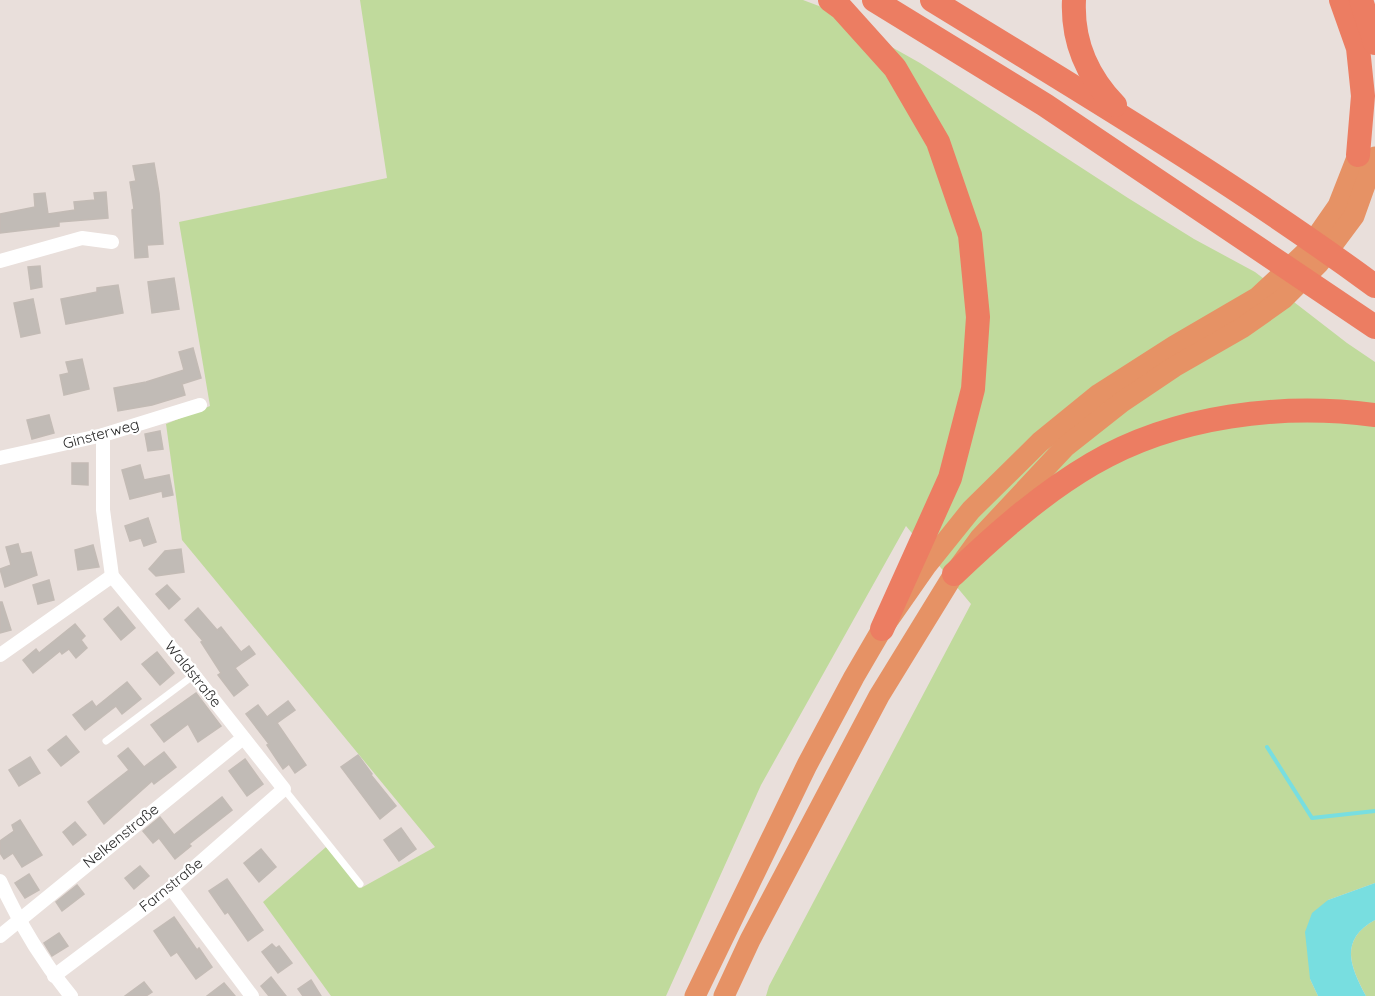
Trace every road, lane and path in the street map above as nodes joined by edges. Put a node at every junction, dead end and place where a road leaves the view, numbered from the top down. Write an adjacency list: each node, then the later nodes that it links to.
1 (830, 0): 20 (highway)
2 (874, 0): 13 (highway)
3 (932, 0): 8 (highway)
4 (1074, 0): 8 (highway)
5 (1341, 0): 9 (highway)
6 (1362, 0): 7 (highway)
7 (1375, 43)
8 (1167, 145): 12 (highway)
9 (1367, 156): 18 (highway); 20 (highway)
10 (112, 242): 11 (street)
11 (0, 261)
12 (1375, 286)
13 (1375, 327)
14 (200, 405): 16 (street, Ginsterweg)
15 (1375, 415): 18 (highway)
16 (103, 435): 17 (street, Ginsterweg); 19 (street)
17 (0, 458)
18 (954, 574): 35 (highway)
19 (112, 576): 21 (street); 22 (street, Waldstraße)
20 (882, 628): 34 (highway)
21 (0, 655)
22 (194, 675): 23 (street, Waldstraße); 24 (lane)
23 (243, 738): 25 (street, Waldstraße); 29 (street, Nelkenstraße)
24 (106, 741)
25 (284, 789): 27 (lane, Waldstraße); 28 (street, Farnstraße)
26 (0, 881): 29 (street)
27 (360, 884)
28 (171, 888): 31 (street, Farnstraße); 33 (street)
29 (18, 920): 30 (street, Nelkenstraße); 31 (street)
30 (0, 936)
31 (54, 976): 32 (street)
32 (71, 996)
33 (252, 996)
34 (695, 996)
35 (724, 996)

